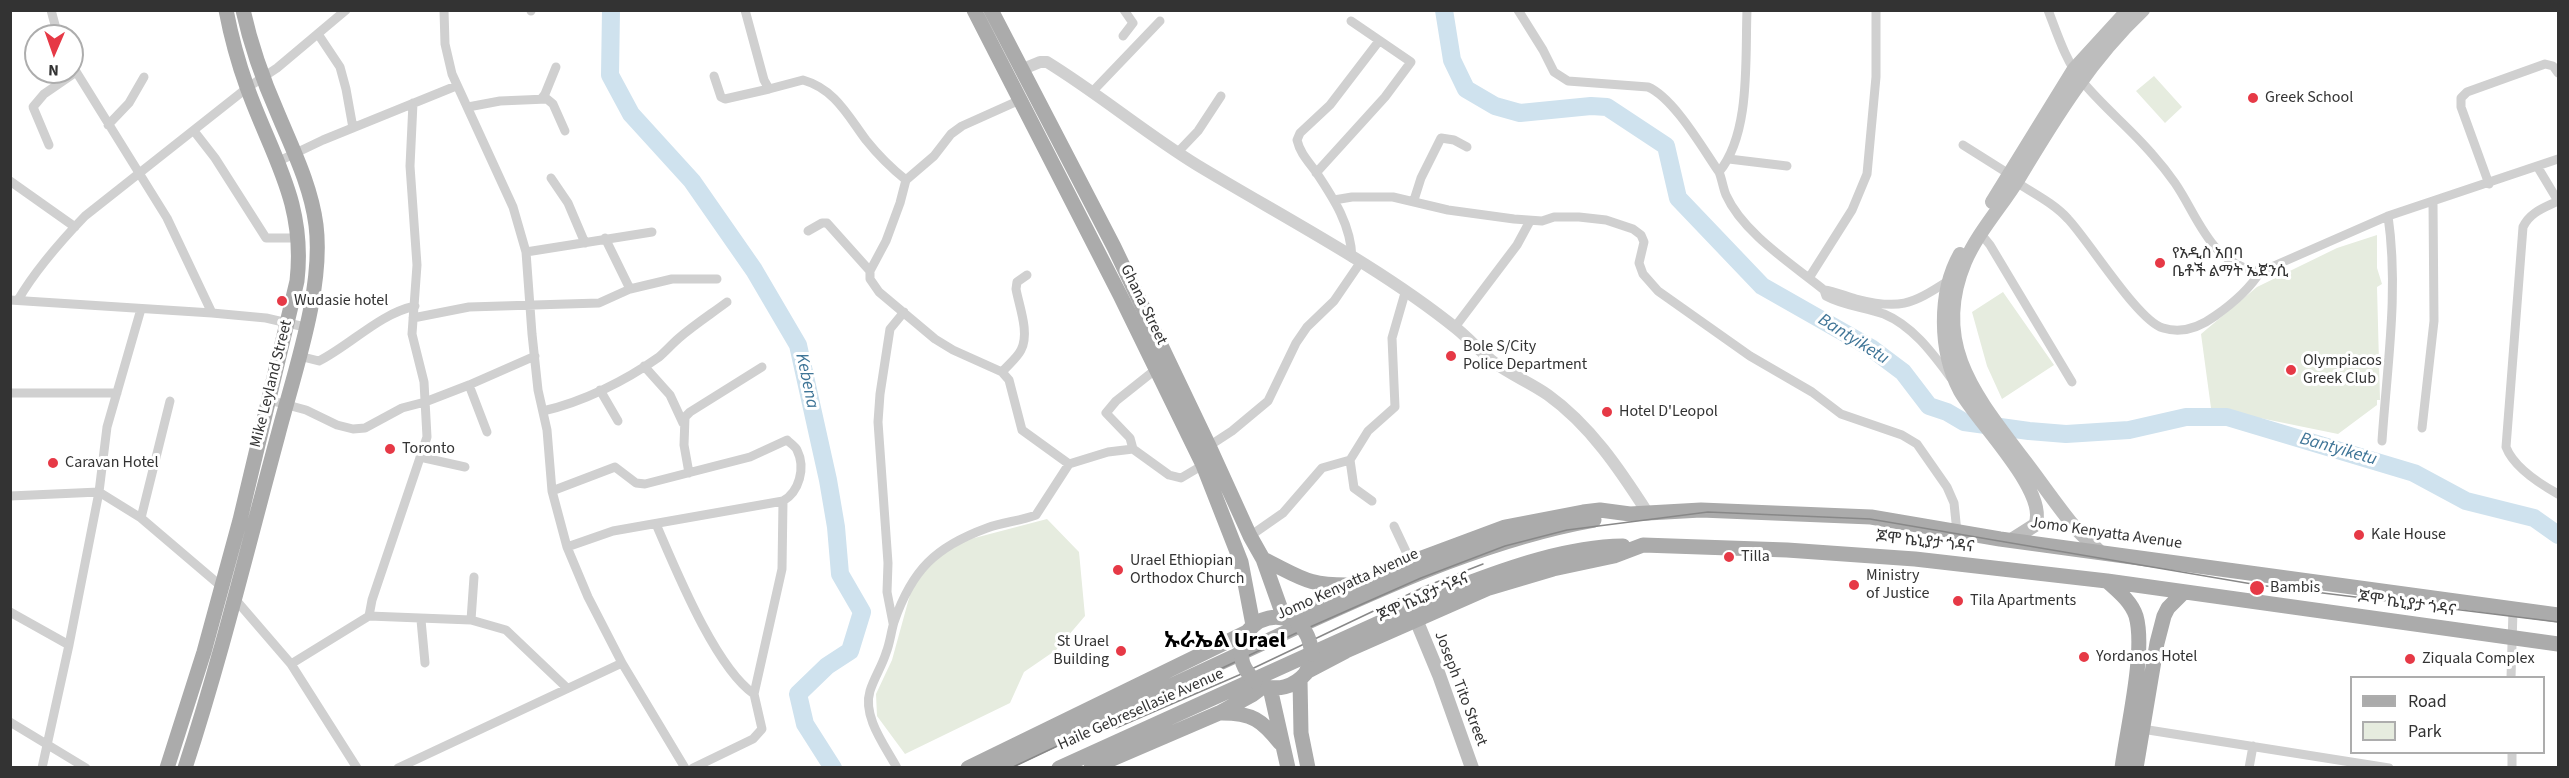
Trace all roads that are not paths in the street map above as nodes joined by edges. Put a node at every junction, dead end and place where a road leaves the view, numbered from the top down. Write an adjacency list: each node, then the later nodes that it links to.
1 (226, 10): 30 (main road, Mike Leyland Street)
2 (243, 10): 26 (main road, Mike Leyland Street)
3 (346, 10): 17 (street)
4 (444, 10): 29 (street)
5 (745, 10): 31 (street)
6 (974, 10): 35 (main road, Ghana Street)
7 (991, 10): 21 (main road, Ghana Street)
8 (1124, 10): 18 (street)
9 (1518, 10): 53 (street)
10 (1747, 10): 47 (street)
11 (1876, 10): 78 (street)
12 (2048, 10): 23 (street)
13 (2128, 10): 23 (main road)
14 (2143, 10): 23 (main road)
15 (1160, 21): 32 (street)
16 (1351, 21): 19 (street)
17 (318, 34): 26 (street); 39 (street)
18 (1123, 36)
19 (1379, 41): 52 (street); 52 (street)
20 (556, 67): 34 (street)
21 (1023, 69): 32 (street); 119 (main road, Ghana Street)
22 (2559, 74): 59 (street)
23 (2078, 75): 56 (main road); 76 (street)
24 (144, 76): 38 (street)
25 (714, 76): 31 (street)
26 (263, 77): 30 (street); 46 (main road, Mike Leyland Street)
27 (56, 84): 42 (street)
28 (83, 84): 38 (street)
29 (456, 86): 36 (street); 37 (street)
30 (247, 88): 40 (street); 49 (main road, Mike Leyland Street)
31 (770, 89): 57 (street)
32 (1092, 92): 45 (street)
33 (1221, 96): 45 (street)
34 (541, 99): 37 (street); 41 (street)
35 (1020, 100): 57 (street); 99 (main road, Ghana Street)
36 (413, 103): 39 (street); 87 (street)
37 (468, 107): 73 (street)
38 (108, 125): 54 (street)
39 (353, 128): 46 (street)
40 (194, 131): 54 (street); 70 (street)
41 (565, 131)
42 (49, 145)
43 (1963, 145): 56 (street)
44 (1467, 147): 61 (street)
45 (1178, 152): 74 (street)
46 (296, 153): 49 (street); 93 (main road, Mike Leyland Street)
47 (1730, 159): 50 (street); 53 (street)
48 (2559, 159): 51 (street)
49 (279, 161): 70 (main road, Mike Leyland Street)
50 (1787, 166)
51 (2537, 166): 59 (street); 63 (street)
52 (1316, 172): 60 (street)
53 (1719, 172): 78 (street)
54 (140, 175): 66 (street); 90 (street)
55 (551, 178): 72 (street)
56 (2013, 178): 69 (main road); 76 (street); 80 (main road)
57 (906, 180): 75 (street)
58 (10, 181): 66 (street)
59 (2488, 184): 62 (street)
60 (1334, 200): 61 (street); 74 (street)
61 (1414, 200): 65 (street)
62 (2433, 202): 64 (street); 116 (street)
63 (2558, 202): 130 (street)
64 (2388, 216): 76 (street); 118 (street)
65 (1530, 221): 94 (street); 139 (street)
66 (75, 227): 84 (street)
67 (808, 231): 75 (street)
68 (652, 232): 71 (street)
69 (1981, 234): 101 (street); 105 (main road)
70 (298, 238): 92 (main road, Mike Leyland Street)
71 (605, 238): 72 (street); 81 (street)
72 (585, 243): 73 (street)
73 (526, 252): 86 (street)
74 (1356, 260): 83 (street); 119 (street)
75 (870, 271): 89 (street)
76 (2260, 272)
77 (1028, 275): 100 (street)
78 (1809, 278): 82 (street)
79 (717, 279): 81 (street)
80 (1947, 281): 82 (street); 103 (main road)
81 (630, 289): 86 (street)
82 (1824, 290): 103 (street)
83 (1405, 292): 94 (street); 122 (street)
84 (14, 300): 88 (street)
85 (727, 302): 97 (street)
86 (531, 305): 91 (street); 96 (street)
87 (415, 306): 91 (street); 95 (street)
88 (141, 309): 90 (street); 107 (street)
89 (904, 312): 100 (street); 161 (street)
90 (212, 313): 92 (street)
91 (413, 318): 110 (street)
92 (286, 322): 93 (street); 108 (main road, Mike Leyland Street)
93 (305, 327): 95 (main road, Mike Leyland Street)
94 (1455, 327): 134 (street)
95 (298, 356): 111 (main road, Mike Leyland Street)
96 (535, 356): 102 (street); 112 (street)
97 (644, 366): 104 (street); 115 (street)
98 (762, 367): 115 (street)
99 (1155, 370): 120 (street); 125 (main road, Ghana Street)
100 (1002, 372): 124 (street)
101 (2072, 382)
102 (469, 385): 110 (street); 117 (street)
103 (1959, 389): 105 (street); 113 (main road)
104 (600, 390): 112 (street); 114 (street)
105 (1974, 392): 113 (main road)
106 (10, 393): 107 (street)
107 (117, 393): 129 (street)
108 (269, 400): 111 (street); 150 (main road, Mike Leyland Street)
109 (170, 401): 136 (street)
110 (425, 402): 111 (street); 121 (street)
111 (286, 403): 152 (main road, Mike Leyland Street)
112 (543, 411): 128 (street)
113 (1982, 413): 123 (main road)
114 (618, 421)
115 (683, 423): 127 (street)
116 (2422, 428)
117 (488, 432)
118 (2382, 441)
119 (1209, 446): 140 (main road, Ghana Street)
120 (1133, 449): 124 (street); 125 (street)
121 (420, 457): 126 (street); 156 (street)
122 (1350, 460): 133 (street); 140 (street)
123 (2018, 461): 141 (main road); 144 (main road)
124 (1069, 464): 161 (street)
125 (1203, 465): 162 (main road, Ghana Street)
126 (465, 467)
127 (689, 473): 128 (street); 132 (street)
128 (552, 491): 143 (street)
129 (99, 492): 131 (street); 136 (street); 167 (street)
130 (2559, 494)
131 (10, 496)
132 (783, 501): 137 (street); 177 (street)
133 (1372, 501)
134 (1647, 512): 135 (main road, Jomo Kenyatta Avenue); 139 (main road, Jomo Kenyatta Avenue)
135 (1630, 514): 146 (main road); 194 (main road, Jomo Kenyatta Avenue)
136 (141, 519): 150 (street)
137 (656, 524): 143 (street); 177 (street)
138 (1394, 526): 146 (street)
139 (1957, 532): 141 (main road, Jomo Kenyatta Avenue)
140 (1250, 537): 145 (main road, Ghana Street)
141 (2013, 539): 144 (main road, Jomo Kenyatta Avenue)
142 (1643, 545): 148 (main road, ጆሞ ኬኒያታ ጎዳና); 160 (main road, ጆሞ ኬኒያታ ጎዳና); 195 (main road, Haile Gebresellasie Avenue)
143 (567, 547): 171 (street)
144 (2098, 551): 153 (main road, Jomo Kenyatta Avenue)
145 (1263, 558): 149 (main road); 159 (main road, Ghana Street)
146 (1411, 562): 149 (main road)
147 (474, 577): 158 (street)
148 (2107, 581): 151 (main road, ጆሞ ኬኒያታ ጎዳና); 164 (main road)
149 (1359, 585): 159 (main road)
150 (222, 587): 168 (main road, Mike Leyland Street)
151 (2183, 593): 163 (main road, ጆሞ ኬኒያታ ጎዳና); 165 (main road)
152 (235, 599): 169 (main road, Mike Leyland Street); 172 (street)
153 (2513, 610): 155 (main road, Jomo Kenyatta Avenue); 163 (street)
154 (10, 612): 167 (street)
155 (2559, 615)
156 (369, 616): 157 (street); 172 (street)
157 (421, 620): 158 (street); 170 (street)
158 (471, 620): 176 (street)
159 (1290, 620): 162 (main road); 173 (main road, bridge)
160 (1417, 622): 173 (main road, ጆሞ ኬኒያታ ጎዳና); 199 (main road, Joseph Tito Street)
161 (894, 623): 192 (street)
162 (1247, 633): 175 (main road, bridge); 193 (main road, Haile Gebresellasie Avenue)
163 (2511, 639): 166 (main road, ጆሞ ኬኒያታ ጎዳና); 174 (street)
164 (2139, 642): 165 (main road); 200 (main road)
165 (2157, 643): 180 (main road)
166 (2559, 644)
167 (69, 645): 181 (street)
168 (204, 652): 169 (main road); 186 (main road, Mike Leyland Street)
169 (219, 657): 187 (main road, Mike Leyland Street)
170 (425, 663)
171 (622, 663): 176 (street); 190 (street)
172 (291, 664): 188 (street)
173 (1303, 676): 175 (main road); 198 (main road)
174 (2511, 676)
175 (1263, 685): 178 (main road, Haile Gebresellasie Avenue); 182 (main road)
176 (567, 688): 189 (street)
177 (754, 694): 191 (street)
178 (1219, 713): 182 (main road); 196 (main road, Haile Gebresellasie Avenue)
179 (10, 722): 181 (street)
180 (2142, 729): 183 (street); 201 (main road)
181 (46, 743): 184 (street); 185 (street)
182 (1282, 745): 197 (main road)
183 (2253, 746): 202 (street); 203 (street)
184 (42, 768)
185 (86, 768)
186 (167, 768)
187 (185, 768)
188 (357, 768)
189 (398, 768)
190 (685, 768)
191 (693, 768)
192 (897, 768)
193 (968, 768)
194 (994, 768)
195 (1059, 768)
196 (1091, 768)
197 (1288, 768)
198 (1308, 768)
199 (1472, 768)
200 (2122, 768)
201 (2136, 768)
202 (2250, 768)
203 (2389, 768)

